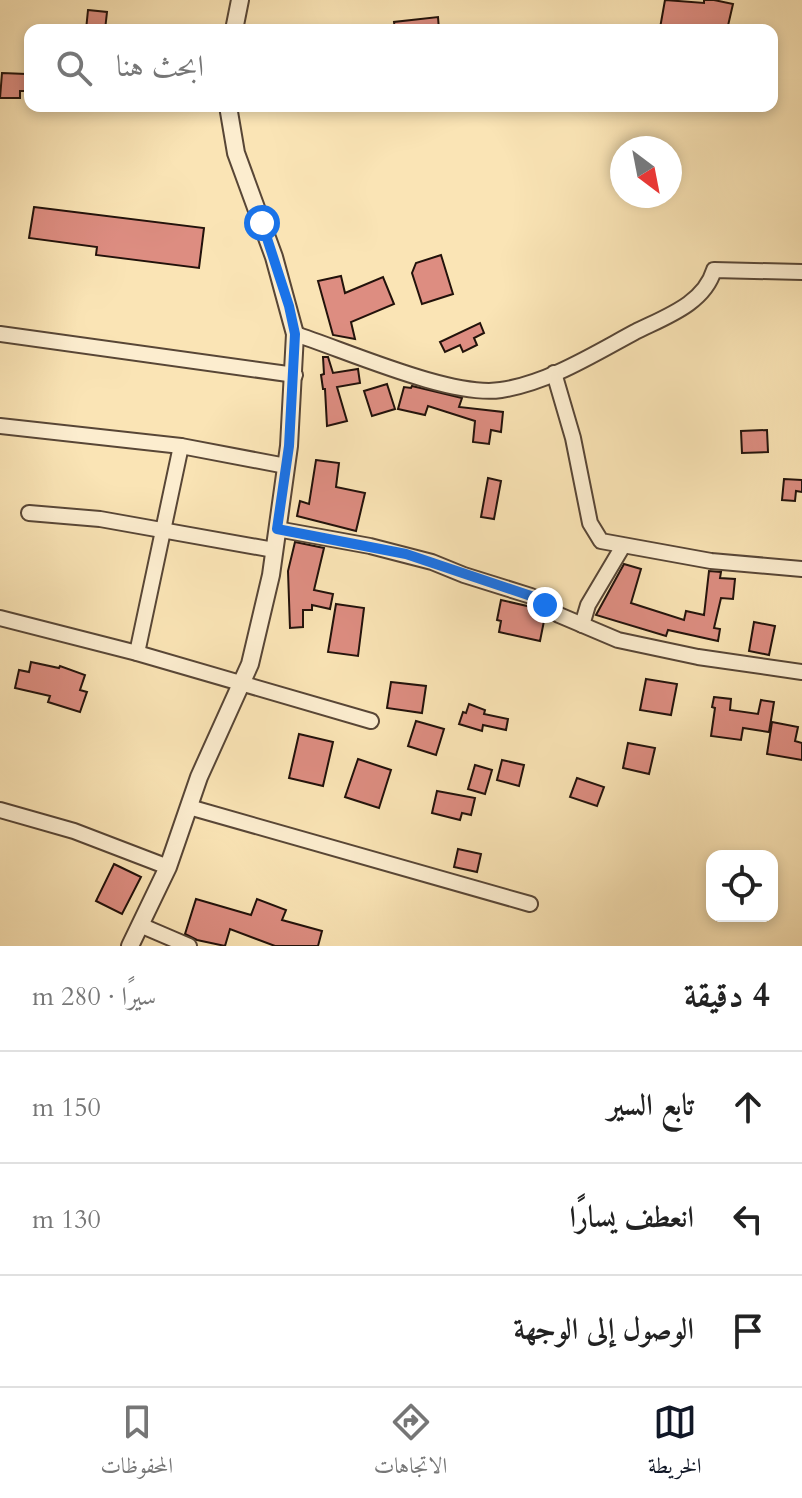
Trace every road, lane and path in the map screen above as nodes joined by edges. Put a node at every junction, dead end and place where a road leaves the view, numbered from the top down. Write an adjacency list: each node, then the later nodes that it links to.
1 (240, 0): 2 (street)
2 (235, 24)
3 (229, 112): 6 (street)
4 (802, 274): 7 (street)
5 (0, 334): 8 (street)
6 (295, 334): 7 (street); 8 (street)
7 (554, 373): 15 (street)
8 (295, 375): 11 (street)
9 (0, 426): 10 (street)
10 (181, 446): 11 (street); 14 (street)
11 (286, 466): 13 (street)
12 (29, 513): 14 (street)
13 (277, 529): 16 (street); 19 (street)
14 (161, 531): 16 (street); 20 (street)
15 (623, 546): 17 (street); 19 (street)
16 (274, 550): 22 (street)
17 (802, 569)
18 (0, 618): 20 (street)
19 (582, 625): 21 (street)
20 (137, 653): 22 (street)
21 (802, 672)
22 (243, 683): 23 (street); 24 (street)
23 (371, 721)
24 (189, 807): 26 (street); 27 (street)
25 (0, 810): 26 (street)
26 (168, 867): 28 (street)
27 (530, 904)
28 (140, 925): 29 (street); 30 (street)
29 (130, 946)
30 (189, 946)

